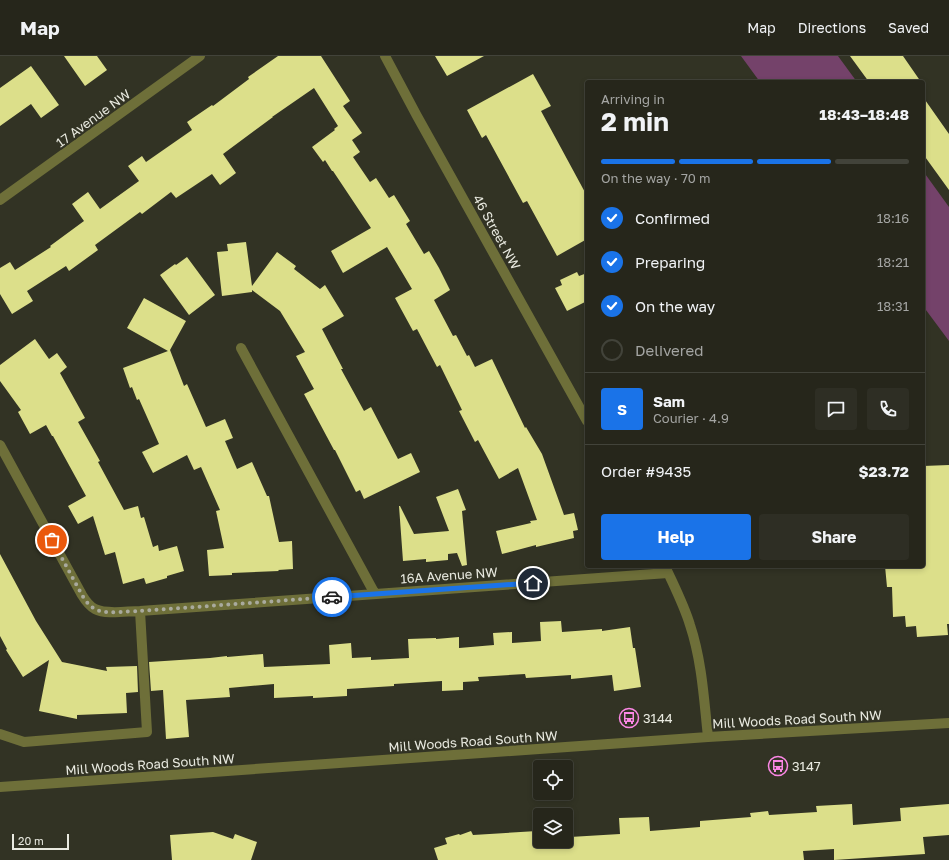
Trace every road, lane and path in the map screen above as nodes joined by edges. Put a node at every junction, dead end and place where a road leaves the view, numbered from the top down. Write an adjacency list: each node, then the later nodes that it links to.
1 (200, 56): 3 (street, 17 Avenue NW)
2 (385, 56): 5 (street, 46 Street NW)
3 (0, 200)
4 (241, 348): 8 (street)
5 (585, 417)
6 (0, 445): 9 (street, 16A Avenue NW)
7 (667, 570): 8 (street, 16A Avenue NW); 12 (street)
8 (375, 594): 9 (street, 16A Avenue NW)
9 (140, 611): 11 (street)
10 (949, 723): 12 (street, Mill Woods Road South NW)
11 (0, 734)
12 (708, 737): 13 (street, Mill Woods Road South NW)
13 (0, 787)

